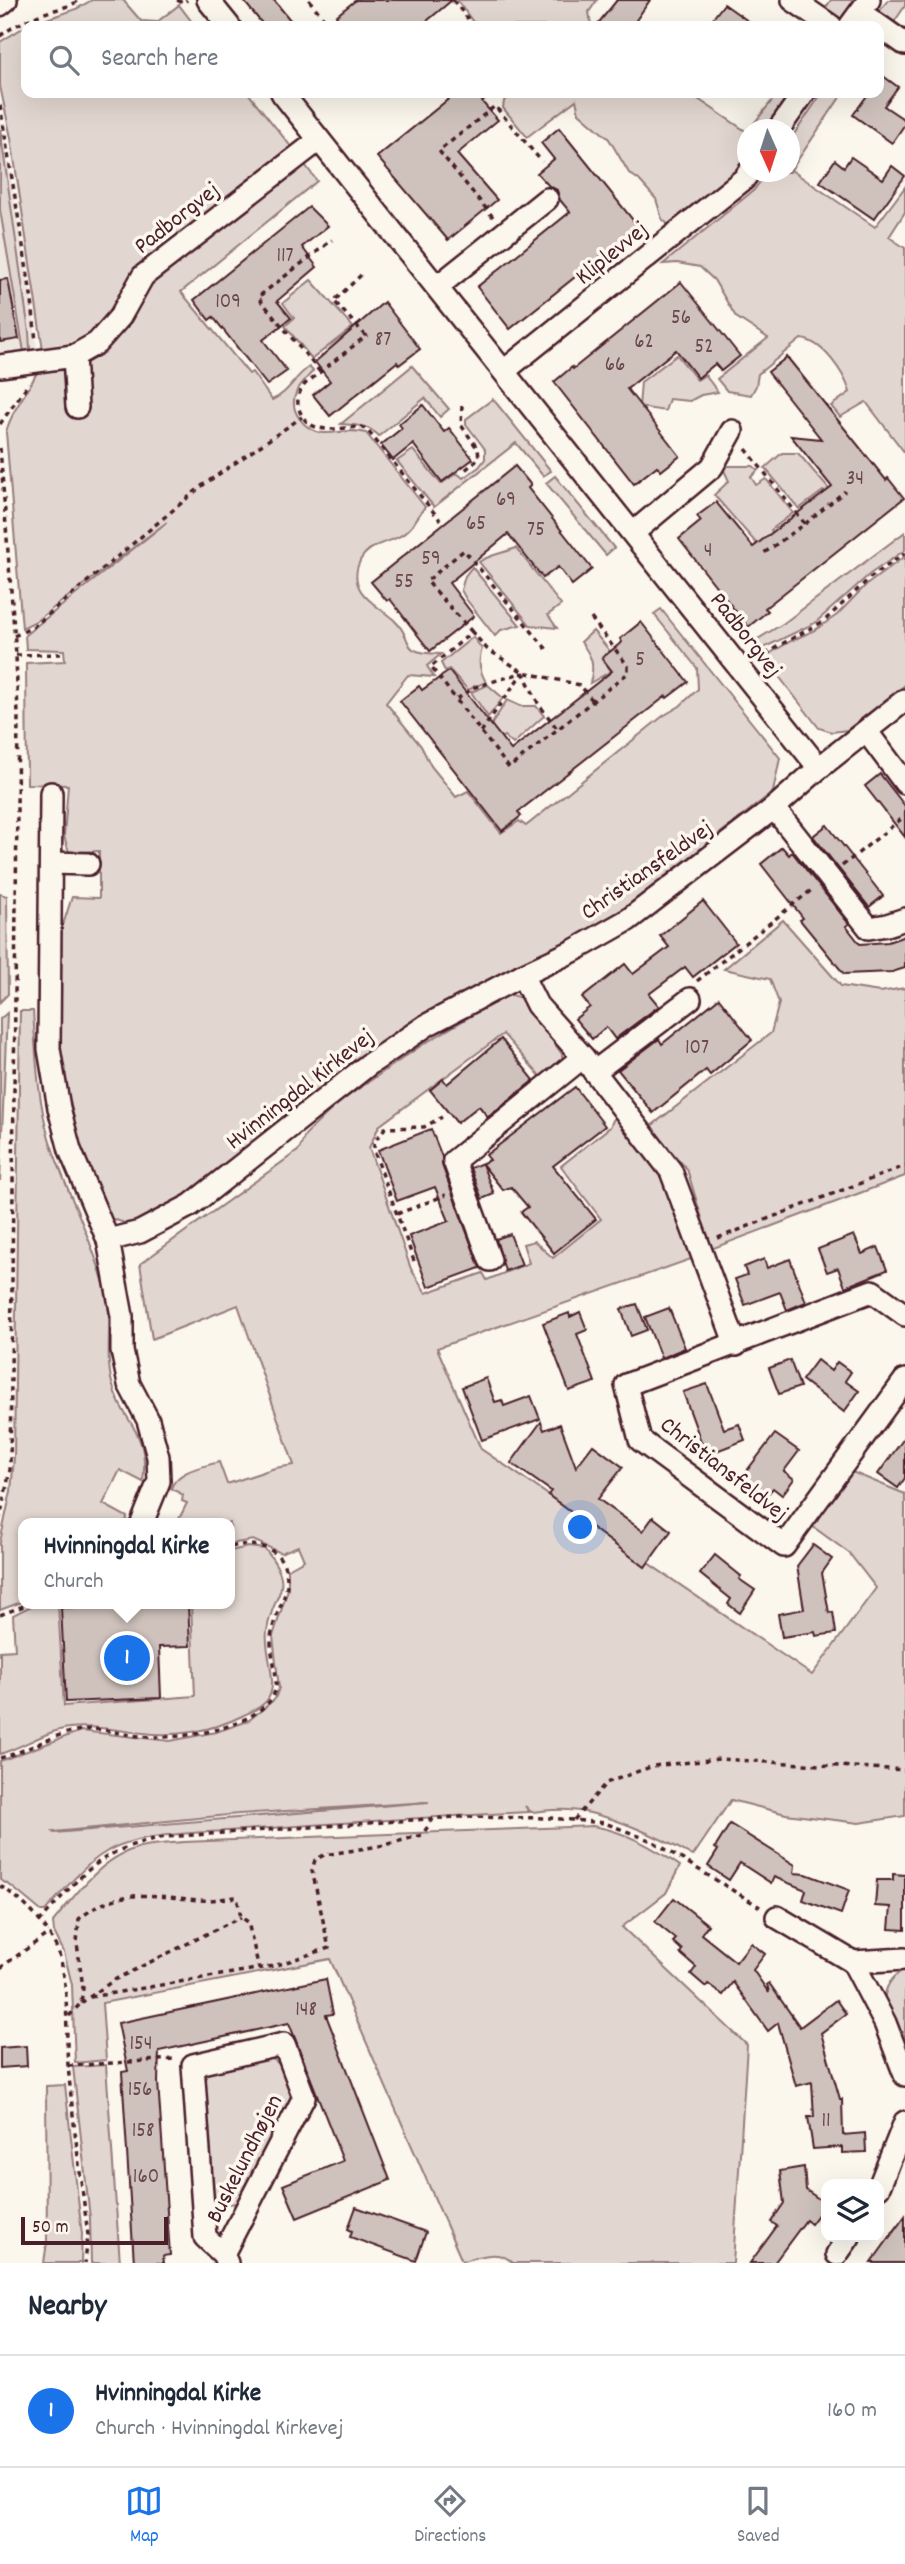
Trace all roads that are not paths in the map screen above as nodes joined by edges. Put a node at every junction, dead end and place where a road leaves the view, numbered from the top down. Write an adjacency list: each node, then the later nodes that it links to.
1 (6, 0): 4 (street)
2 (208, 0): 5 (street)
3 (793, 0): 6 (street)
4 (0, 5)
5 (225, 21)
6 (824, 21)
7 (884, 30): 8 (street)
8 (905, 44)
9 (286, 98): 12 (street, Padborgvej)
10 (800, 98): 11 (street)
11 (786, 119)
12 (320, 139): 15 (street, Padborgvej); 16 (street, Padborgvej)
13 (740, 182): 18 (street, Kliplevvej)
14 (547, 199): 15 (street)
15 (437, 287): 18 (street, Padborgvej)
16 (74, 356): 17 (street, Padborgvej); 19 (street)
17 (0, 366)
18 (504, 371): 21 (street, Padborgvej)
19 (77, 407)
20 (732, 431): 21 (street)
21 (633, 533): 24 (street, Padborgvej)
22 (905, 700): 23 (street, Christiansfeldvej)
23 (867, 732): 24 (street, Christiansfeldvej); 25 (street)
24 (819, 768): 27 (street, Christiansfeldvej)
25 (905, 783)
26 (51, 793): 28 (street)
27 (774, 808): 30 (street); 31 (street, Christiansfeldvej)
28 (51, 863): 29 (street); 34 (street)
29 (88, 864)
30 (905, 919)
31 (522, 975): 33 (street); 34 (street, Hvinningdal Kirkevej)
32 (690, 999): 33 (street)
33 (589, 1065): 35 (street); 37 (street)
34 (108, 1240): 39 (street)
35 (491, 1260)
36 (905, 1315): 37 (street, Christiansfeldvej)
37 (736, 1345): 38 (street, Christiansfeldvej)
38 (905, 1380)
39 (144, 1518)
40 (777, 1917): 42 (street)
41 (905, 1959): 42 (street)
42 (853, 1962): 43 (street)
43 (905, 2075)
44 (905, 2122): 45 (street)
45 (882, 2179)
46 (225, 2258): 46 (street, Buskelundhøjen)

